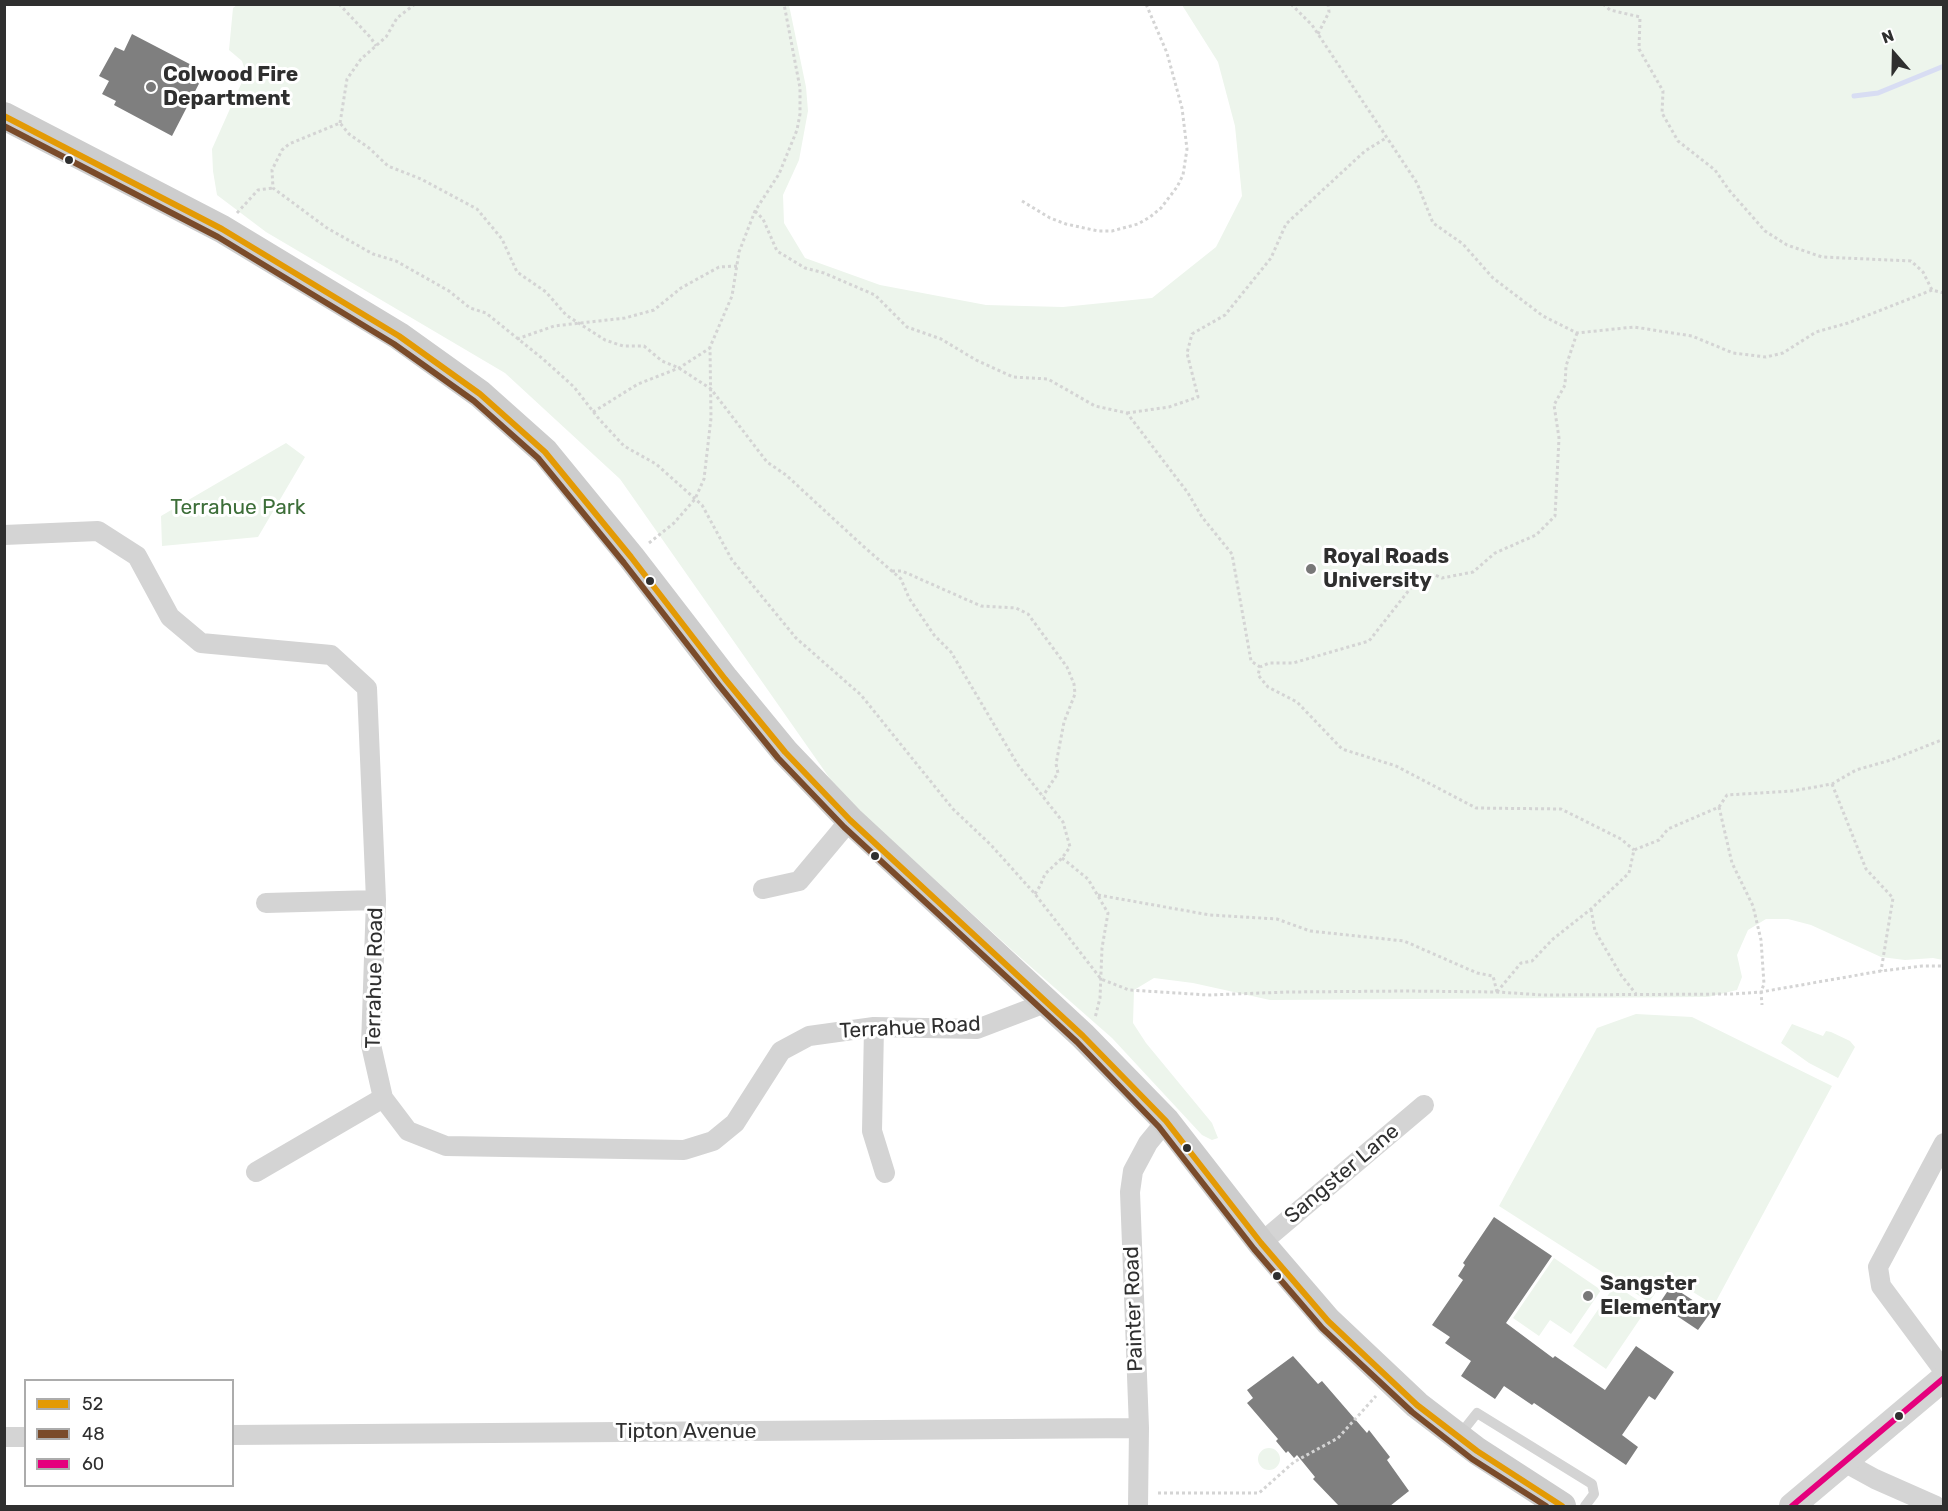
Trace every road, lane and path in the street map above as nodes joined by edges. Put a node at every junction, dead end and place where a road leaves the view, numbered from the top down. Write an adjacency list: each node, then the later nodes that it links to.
1 (339, 4): 9 (path)
2 (415, 4): 9 (path)
3 (783, 4): 15 (path)
4 (1146, 4): 14 (path)
5 (1291, 4): 8 (path)
6 (1328, 4): 8 (path)
7 (1604, 4): 18 (path)
8 (1318, 34): 12 (path)
9 (376, 46): 11 (path)
10 (4, 116): 16 (main road)
11 (340, 123): 13 (path); 20 (path)
12 (1387, 138): 21 (path); 27 (path)
13 (273, 188): 16 (path); 22 (path)
14 (1022, 201)
15 (755, 211): 17 (path); 27 (path)
16 (222, 229): 30 (main road)
17 (737, 266): 20 (path); 23 (path)
18 (1932, 290): 19 (path); 21 (path)
19 (1944, 293)
20 (579, 324): 22 (path); 24 (path)
21 (1577, 333): 32 (path)
22 (517, 339): 26 (path)
23 (710, 348): 24 (path); 25 (path)
24 (679, 368): 25 (path); 26 (path)
25 (711, 389): 28 (path); 31 (path)
26 (593, 412): 28 (path)
27 (1128, 413): 32 (path)
28 (695, 499): 30 (path); 41 (path)
29 (4, 535): 43 (street, Terrahue Road)
30 (631, 557): 37 (main road)
31 (892, 571): 35 (path); 35 (path)
32 (1260, 667): 38 (path)
33 (1944, 739): 34 (path)
34 (1832, 784): 36 (path); 47 (path)
35 (1043, 796): 39 (path)
36 (1719, 807): 38 (path); 50 (path)
37 (850, 820): 40 (street); 52 (main road)
38 (1634, 850): 45 (path)
39 (1062, 858): 41 (path); 42 (path)
40 (763, 890)
41 (1035, 894): 48 (path)
42 (1098, 895): 48 (path); 49 (path)
43 (376, 900): 44 (street); 56 (street, Terrahue Road)
44 (266, 903)
45 (1591, 909): 49 (path); 51 (path)
46 (1944, 966): 47 (path)
47 (1881, 971): 50 (path)
48 (1101, 979): 49 (path); 55 (path)
49 (1497, 992): 51 (path)
50 (1761, 992): 51 (path); 53 (path)
51 (1636, 994)
52 (1048, 1002): 54 (street, Terrahue Road); 55 (main road)
53 (1761, 1005)
54 (874, 1027): 56 (street, Terrahue Road); 61 (street)
55 (1083, 1036): 58 (main road)
56 (383, 1098): 60 (street)
57 (1424, 1105): 62 (street, Sangster Lane)
58 (1166, 1121): 62 (main road); 66 (street, Painter Road)
59 (1944, 1143): 63 (street)
60 (256, 1172)
61 (885, 1173)
62 (1261, 1243): 65 (main road)
63 (1944, 1371)
64 (1944, 1378): 71 (street)
65 (1390, 1380): 70 (main road); 72 (path)
66 (1138, 1428): 67 (street, Tipton Avenue); 72 (street, Painter Road)
67 (234, 1435)
68 (4, 1437): 69 (street)
69 (24, 1437)
70 (1458, 1437): 73 (main road); 74 (lane)
71 (1844, 1462): 75 (street); 76 (street)
72 (1138, 1500)
73 (1562, 1506)
74 (1585, 1506)
75 (1792, 1506)
76 (1936, 1506)

